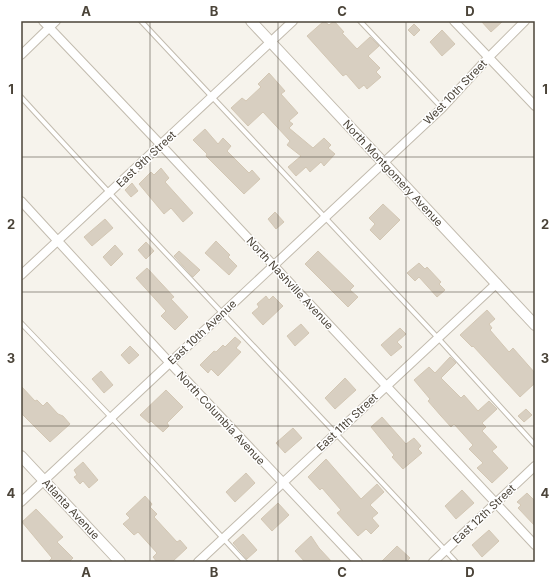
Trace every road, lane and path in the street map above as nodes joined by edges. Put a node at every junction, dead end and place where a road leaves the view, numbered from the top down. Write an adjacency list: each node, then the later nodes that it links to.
1 (43, 21): 9 (street, North Nashville Avenue)
2 (56, 21): 9 (street)
3 (141, 21): 13 (lane)
4 (251, 21): 10 (street, North Montgomery Avenue)
5 (293, 21): 10 (street, East 9th Street)
6 (360, 21): 16 (lane)
7 (454, 21): 12 (street)
8 (525, 21): 12 (street, West 10th Street)
9 (49, 28): 11 (street); 17 (street, North Nashville Avenue)
10 (271, 43): 13 (street, East 9th Street); 18 (street, North Montgomery Avenue)
11 (21, 55)
12 (488, 58): 15 (street); 16 (street, West 10th Street)
13 (212, 96): 17 (street, East 9th Street); 21 (lane)
14 (21, 97): 19 (lane)
15 (535, 106)
16 (442, 108): 18 (street, West 10th Street)
17 (162, 145): 19 (street, East 9th Street); 23 (street, North Nashville Avenue)
18 (383, 162): 21 (street, East 10th Avenue); 25 (street, North Montgomery Avenue)
19 (108, 193): 22 (street, East 9th Street); 26 (lane)
20 (21, 201): 22 (street, North Columbia Avenue)
21 (325, 217): 23 (street, East 10th Avenue); 29 (lane)
22 (58, 240): 24 (street, East 9th Street); 30 (street, North Columbia Avenue)
23 (274, 266): 26 (street, East 10th Avenue); 31 (street, North Nashville Avenue)
24 (21, 275)
25 (497, 283): 28 (street, North Montgomery Avenue); 29 (street, East 11th Street)
26 (223, 312): 30 (street, East 10th Avenue); 33 (lane)
27 (21, 323): 32 (lane)
28 (535, 325)
29 (438, 338): 31 (street, East 11th Street); 34 (lane)
30 (170, 363): 32 (street, East 10th Avenue); 38 (street, North Columbia Avenue)
31 (386, 386): 33 (street, East 11th Street); 40 (street, North Nashville Avenue)
32 (111, 417): 37 (street, East 10th Avenue); 41 (lane)
33 (335, 433): 38 (street, East 11th Street); 43 (lane)
34 (535, 445)
35 (21, 456): 37 (street, Atlanta Avenue)
36 (535, 466): 40 (street, East 12th Street)
37 (45, 481): 39 (street, East 10th Avenue); 44 (street, Atlanta Avenue)
38 (283, 482): 41 (street, East 11th Street); 47 (street, North Columbia Avenue)
39 (21, 502)
40 (496, 504): 42 (street, North Nashville Avenue); 43 (street, East 12th Street)
41 (223, 538): 45 (street, East 11th Street); 46 (lane)
42 (535, 545)
43 (446, 551): 48 (street, East 12th Street); 49 (lane)
44 (120, 562)
45 (198, 562)
46 (245, 562)
47 (358, 562)
48 (433, 562)
49 (456, 562)

